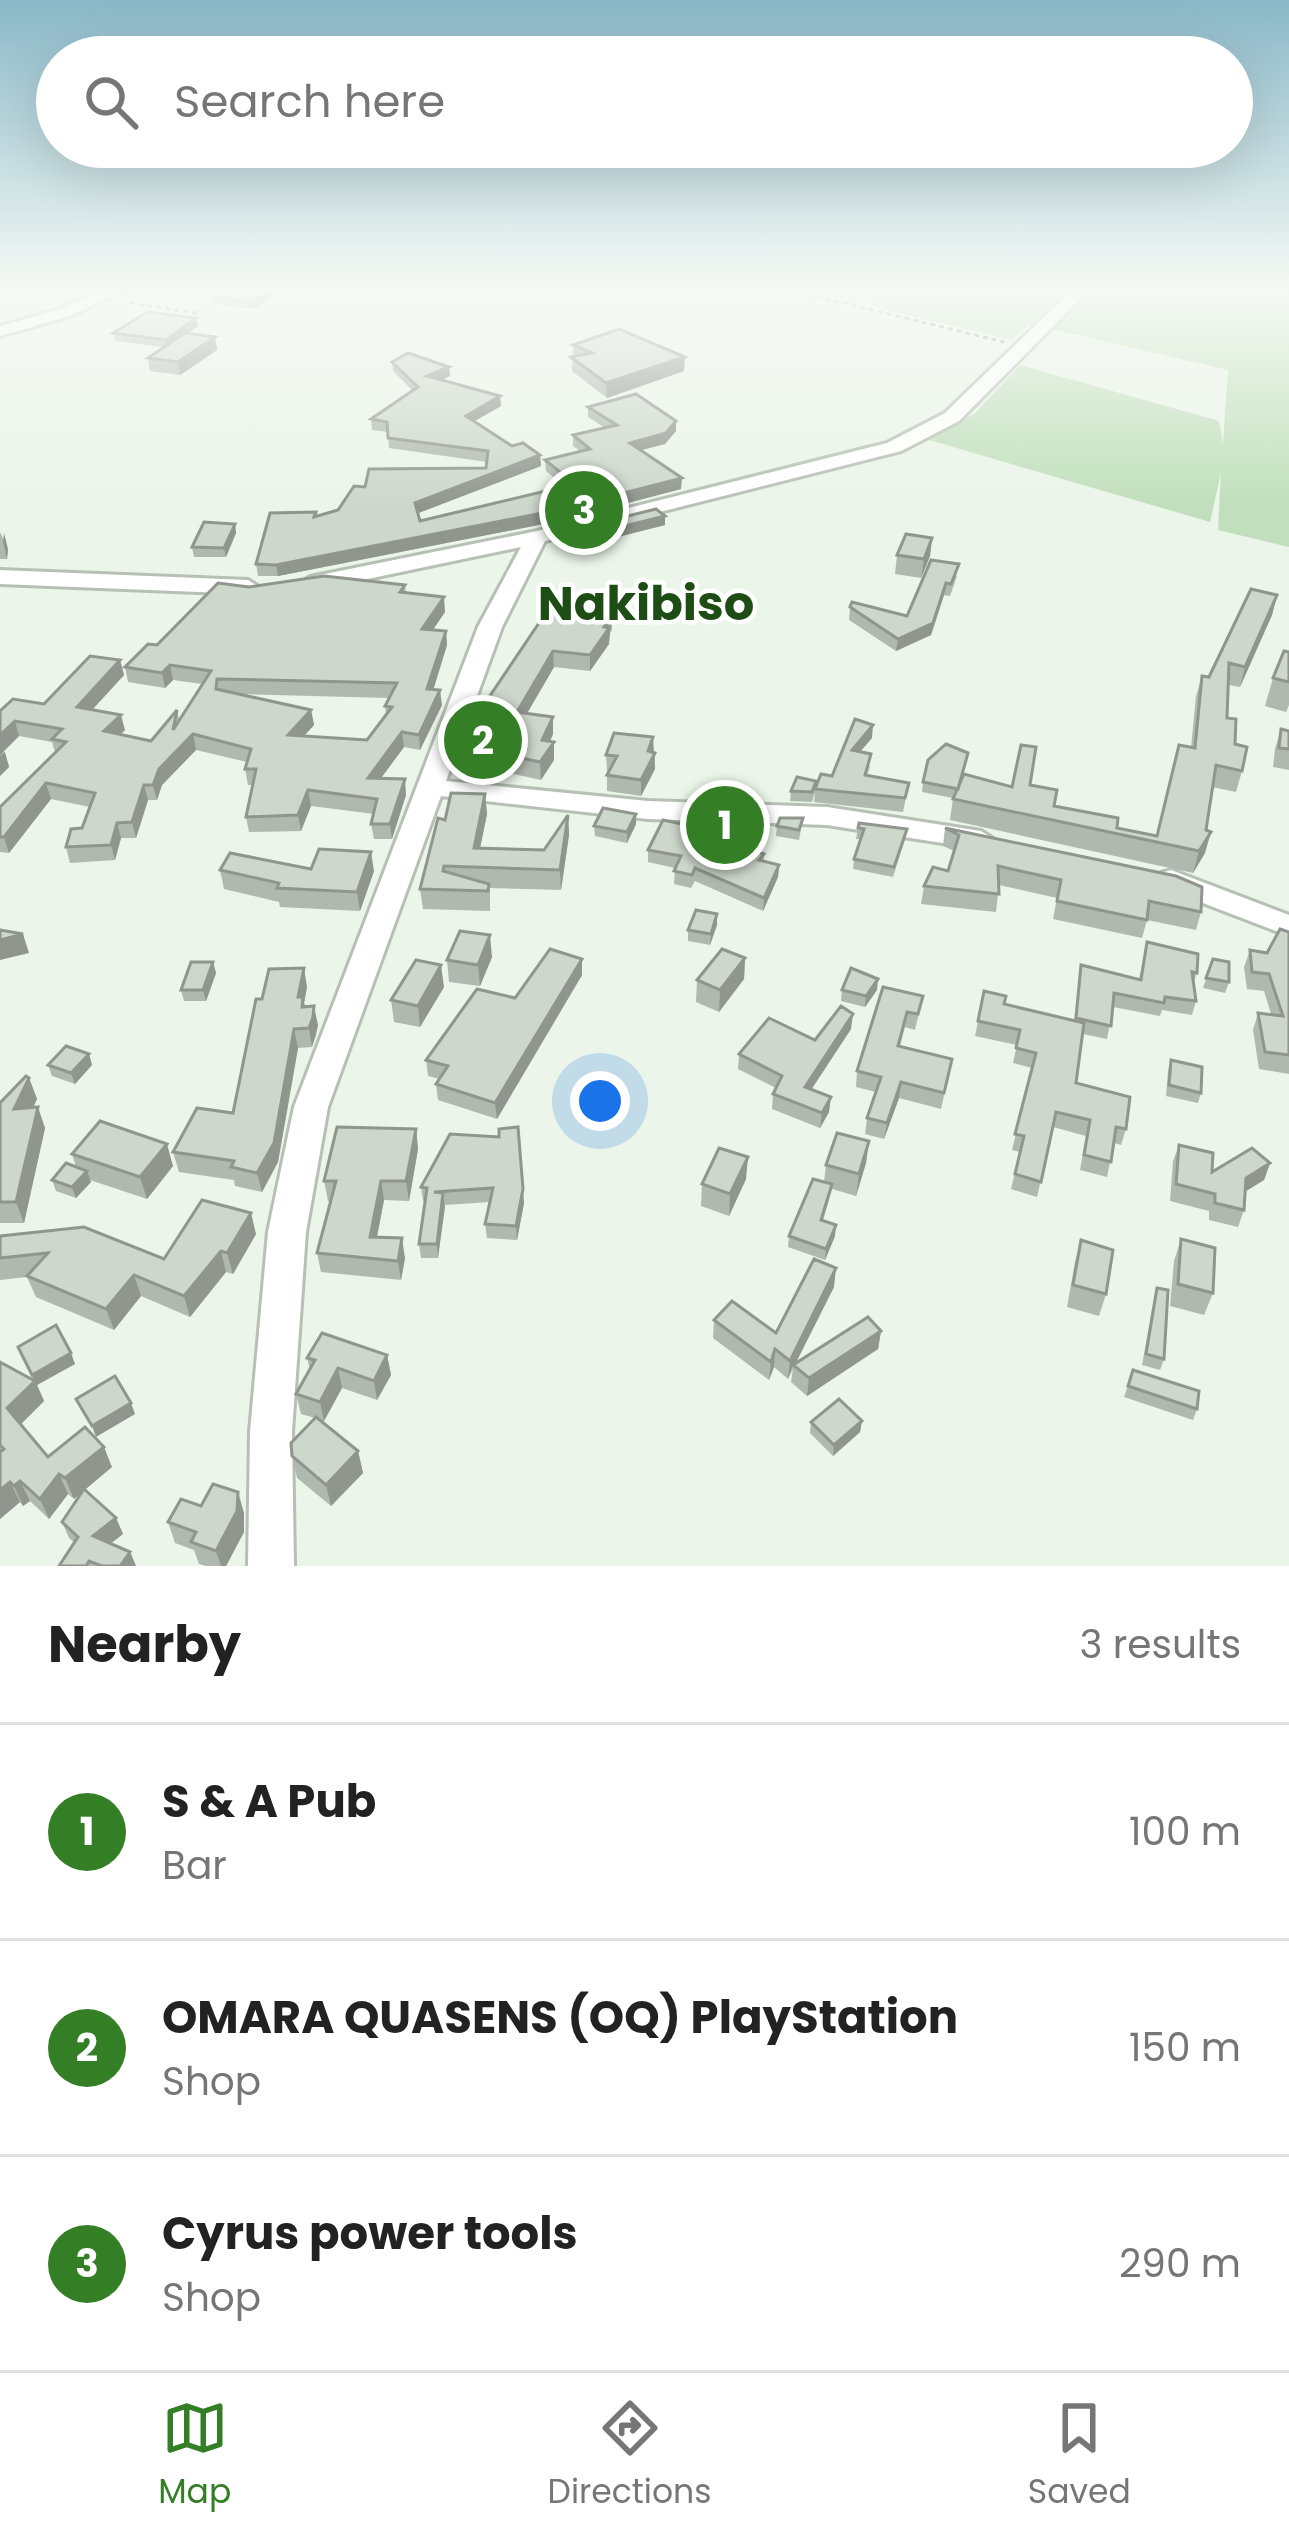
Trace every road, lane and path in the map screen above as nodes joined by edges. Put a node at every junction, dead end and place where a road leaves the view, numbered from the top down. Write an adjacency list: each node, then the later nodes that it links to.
1 (1006, 361): 2 (street)
2 (537, 537): 3 (street); 4 (street)
3 (0, 577)
4 (430, 787): 5 (street); 8 (street)
5 (1014, 847)
6 (1145, 874): 7 (street)
7 (1289, 926)
8 (271, 1566)

